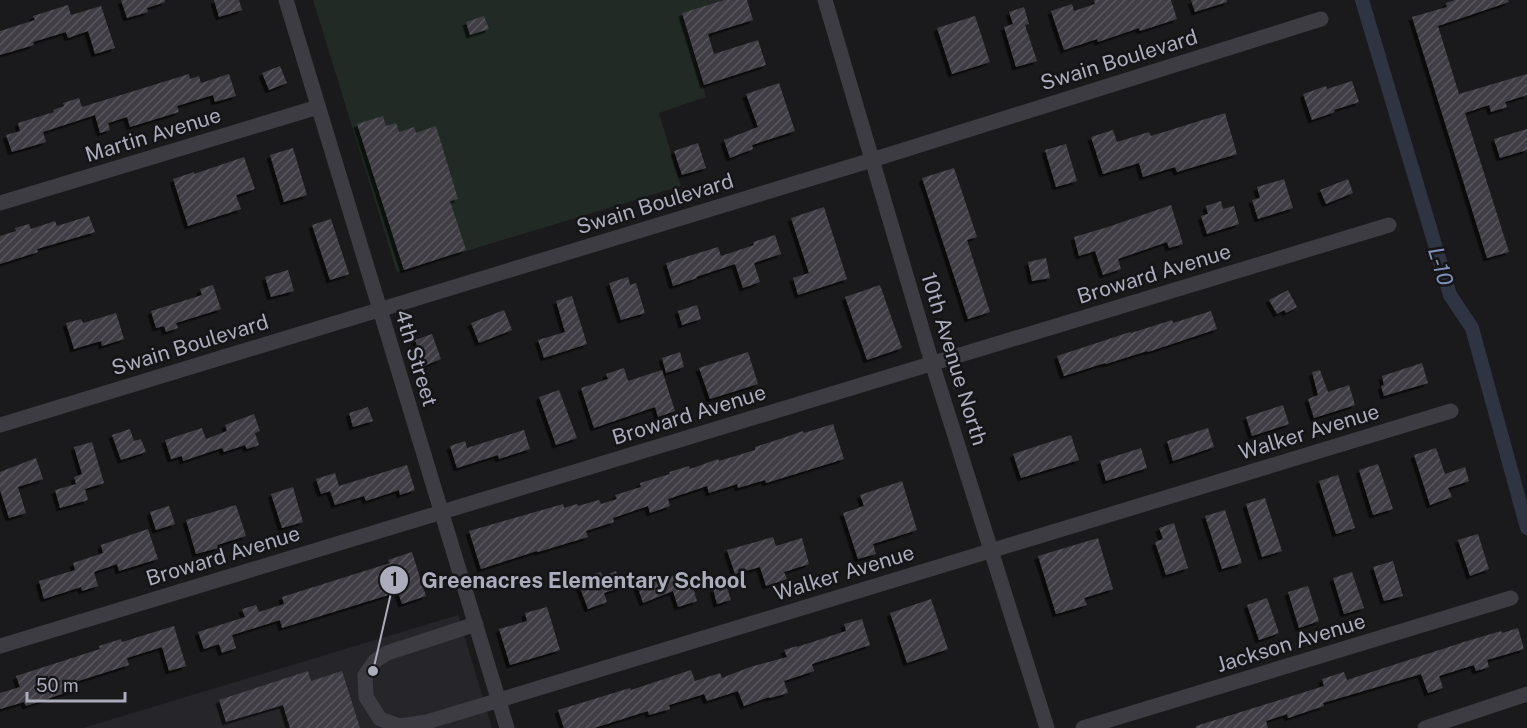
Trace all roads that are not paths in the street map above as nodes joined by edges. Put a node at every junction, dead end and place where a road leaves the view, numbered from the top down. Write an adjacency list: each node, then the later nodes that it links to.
1 (286, 0): 4 (street, 4th Street)
2 (825, 0): 5 (street, 10th Avenue North)
3 (1321, 19): 5 (street, Swain Boulevard)
4 (318, 107): 6 (street, Martin Avenue); 8 (street, 4th Street)
5 (872, 160): 8 (street, Swain Boulevard); 9 (street, 10th Avenue North)
6 (0, 203)
7 (1389, 225): 9 (street, Broward Avenue)
8 (380, 310): 11 (street, Swain Boulevard); 12 (street, 4th Street)
9 (932, 363): 12 (street, Broward Avenue); 13 (street, 10th Avenue North)
10 (1451, 411): 13 (street, Walker Avenue)
11 (0, 425)
12 (442, 512): 15 (street, 4th Street); 16 (street, Broward Avenue)
13 (990, 551): 18 (street, Walker Avenue); 20 (street, 10th Avenue North)
14 (1511, 598): 21 (street, Jackson Avenue)
15 (476, 624): 18 (street, 4th Street); 18 (street, Walker Avenue)
16 (0, 646)
17 (1526, 699): 22 (street)
18 (499, 700): 19 (street, 4th Street)
19 (507, 728)
20 (1047, 728)
21 (1083, 728)
22 (1425, 728)

